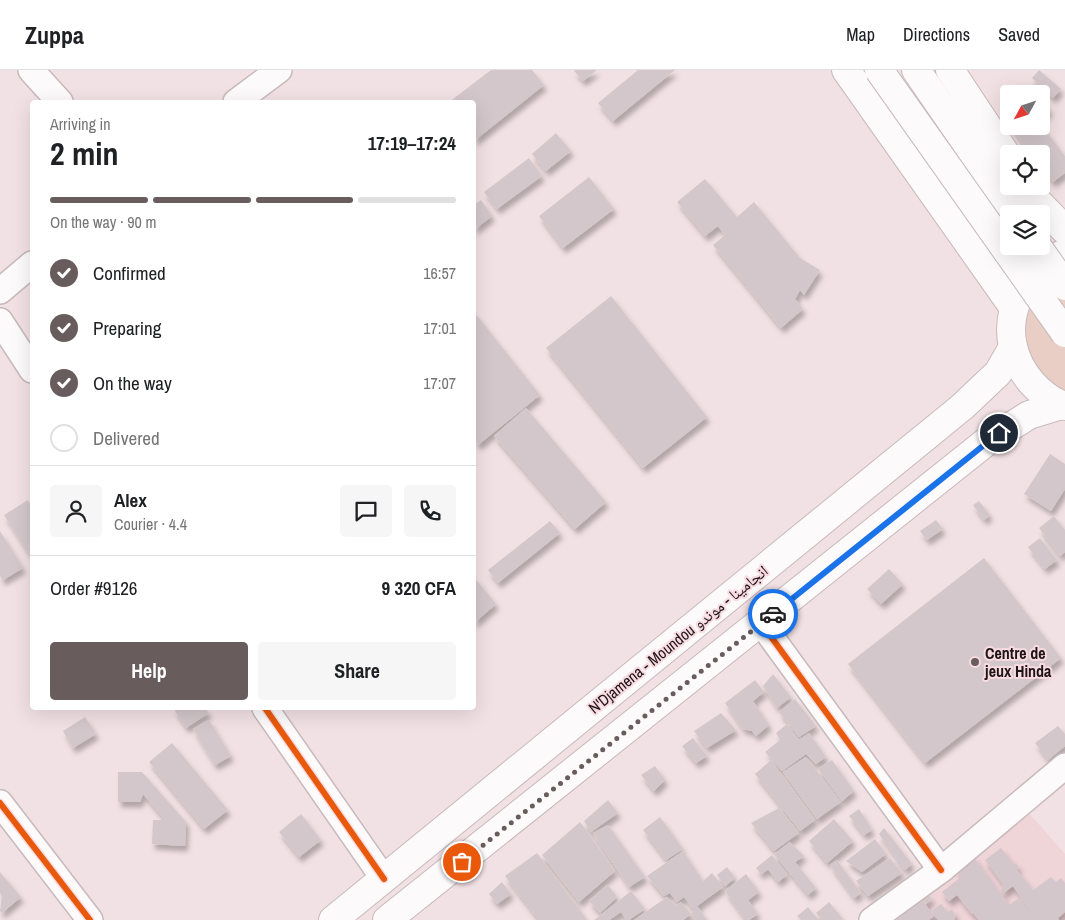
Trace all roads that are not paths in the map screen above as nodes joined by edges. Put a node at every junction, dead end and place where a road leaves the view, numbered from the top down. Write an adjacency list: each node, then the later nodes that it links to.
1 (31, 70): 7 (street)
2 (279, 70): 8 (street)
3 (846, 70): 18 (main road)
4 (879, 70): 20 (main road, bridge)
5 (916, 70): 11 (main road)
6 (950, 70): 9 (main road)
7 (58, 100)
8 (239, 100)
9 (1000, 145)
10 (1033, 195): 12 (main road)
11 (1009, 205)
12 (1065, 230)
13 (1065, 253): 18 (main road)
14 (1043, 255): 16 (main road, bridge)
15 (30, 266): 17 (street)
16 (1065, 286)
17 (0, 290)
18 (1014, 308): 21 (main road)
19 (0, 321): 22 (street)
20 (1065, 333)
21 (1013, 347): 23 (main road); 29 (main road, N'Djamena - Moundou انجامينا - موندو)
22 (30, 367)
23 (1063, 406): 24 (main road)
24 (761, 623): 28 (street); 32 (main road)
25 (266, 710): 29 (street)
26 (1065, 766): 28 (street)
27 (0, 802): 30 (street)
28 (941, 870): 33 (street)
29 (384, 878): 31 (main road, N'Djamena - Moundou انجامينا - موندو)
30 (90, 920)
31 (333, 920)
32 (387, 920)
33 (872, 920)

